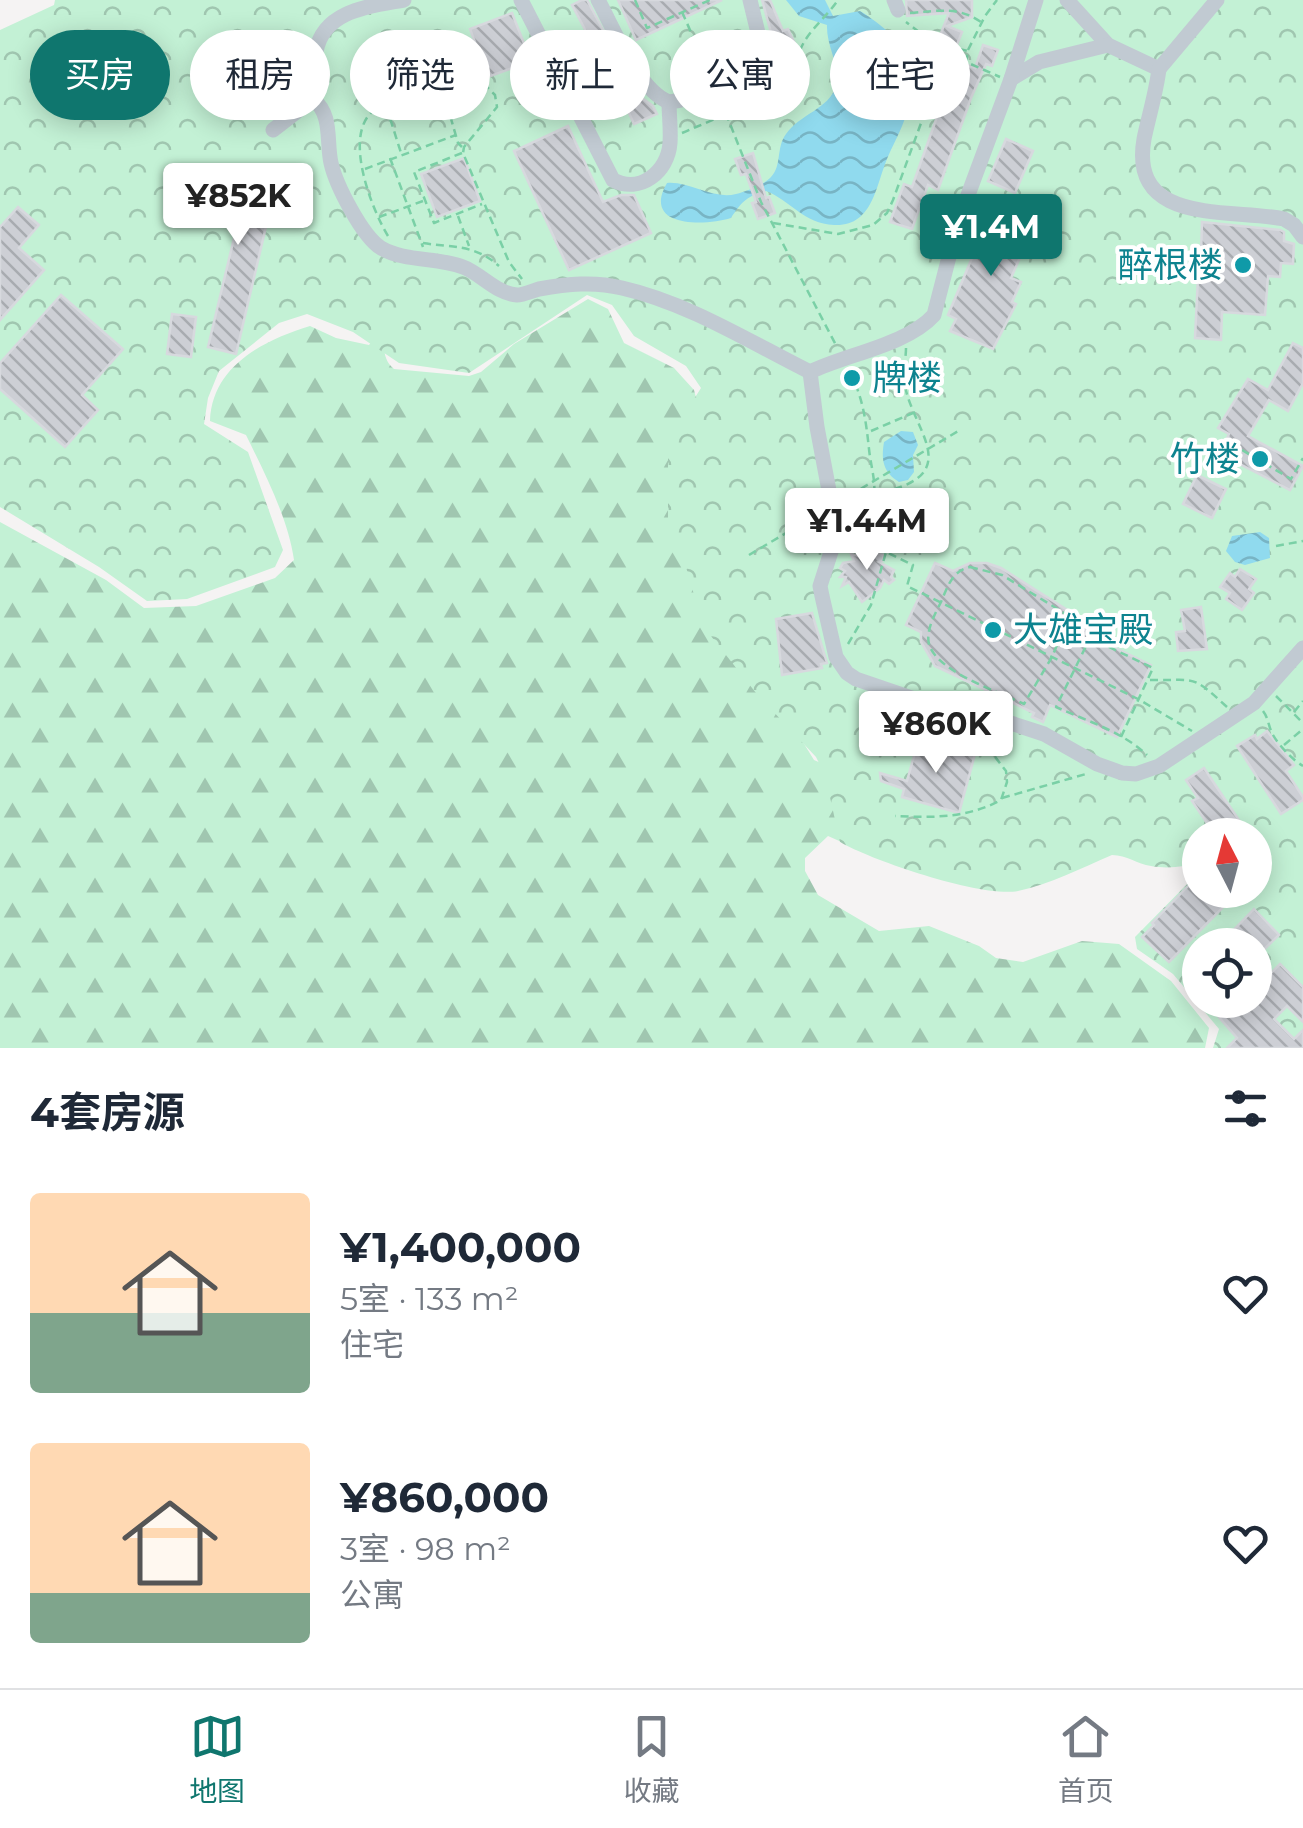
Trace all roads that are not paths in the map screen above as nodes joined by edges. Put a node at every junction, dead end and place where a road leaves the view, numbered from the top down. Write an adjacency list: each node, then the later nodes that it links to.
1 (404, 0): 8 (lane)
2 (520, 0): 12 (lane)
3 (598, 0): 12 (lane)
4 (750, 0): 12 (lane)
5 (1036, 0): 11 (lane)
6 (1067, 0): 9 (lane)
7 (1217, 0): 10 (lane)
8 (327, 30)
9 (1108, 45): 10 (lane); 11 (lane)
10 (1159, 69): 16 (lane)
11 (1012, 79): 17 (lane)
12 (669, 102)
13 (286, 120): 15 (lane)
14 (326, 120): 17 (lane)
15 (273, 130)
16 (1303, 237)
17 (810, 372): 18 (lane)
18 (1303, 648)

